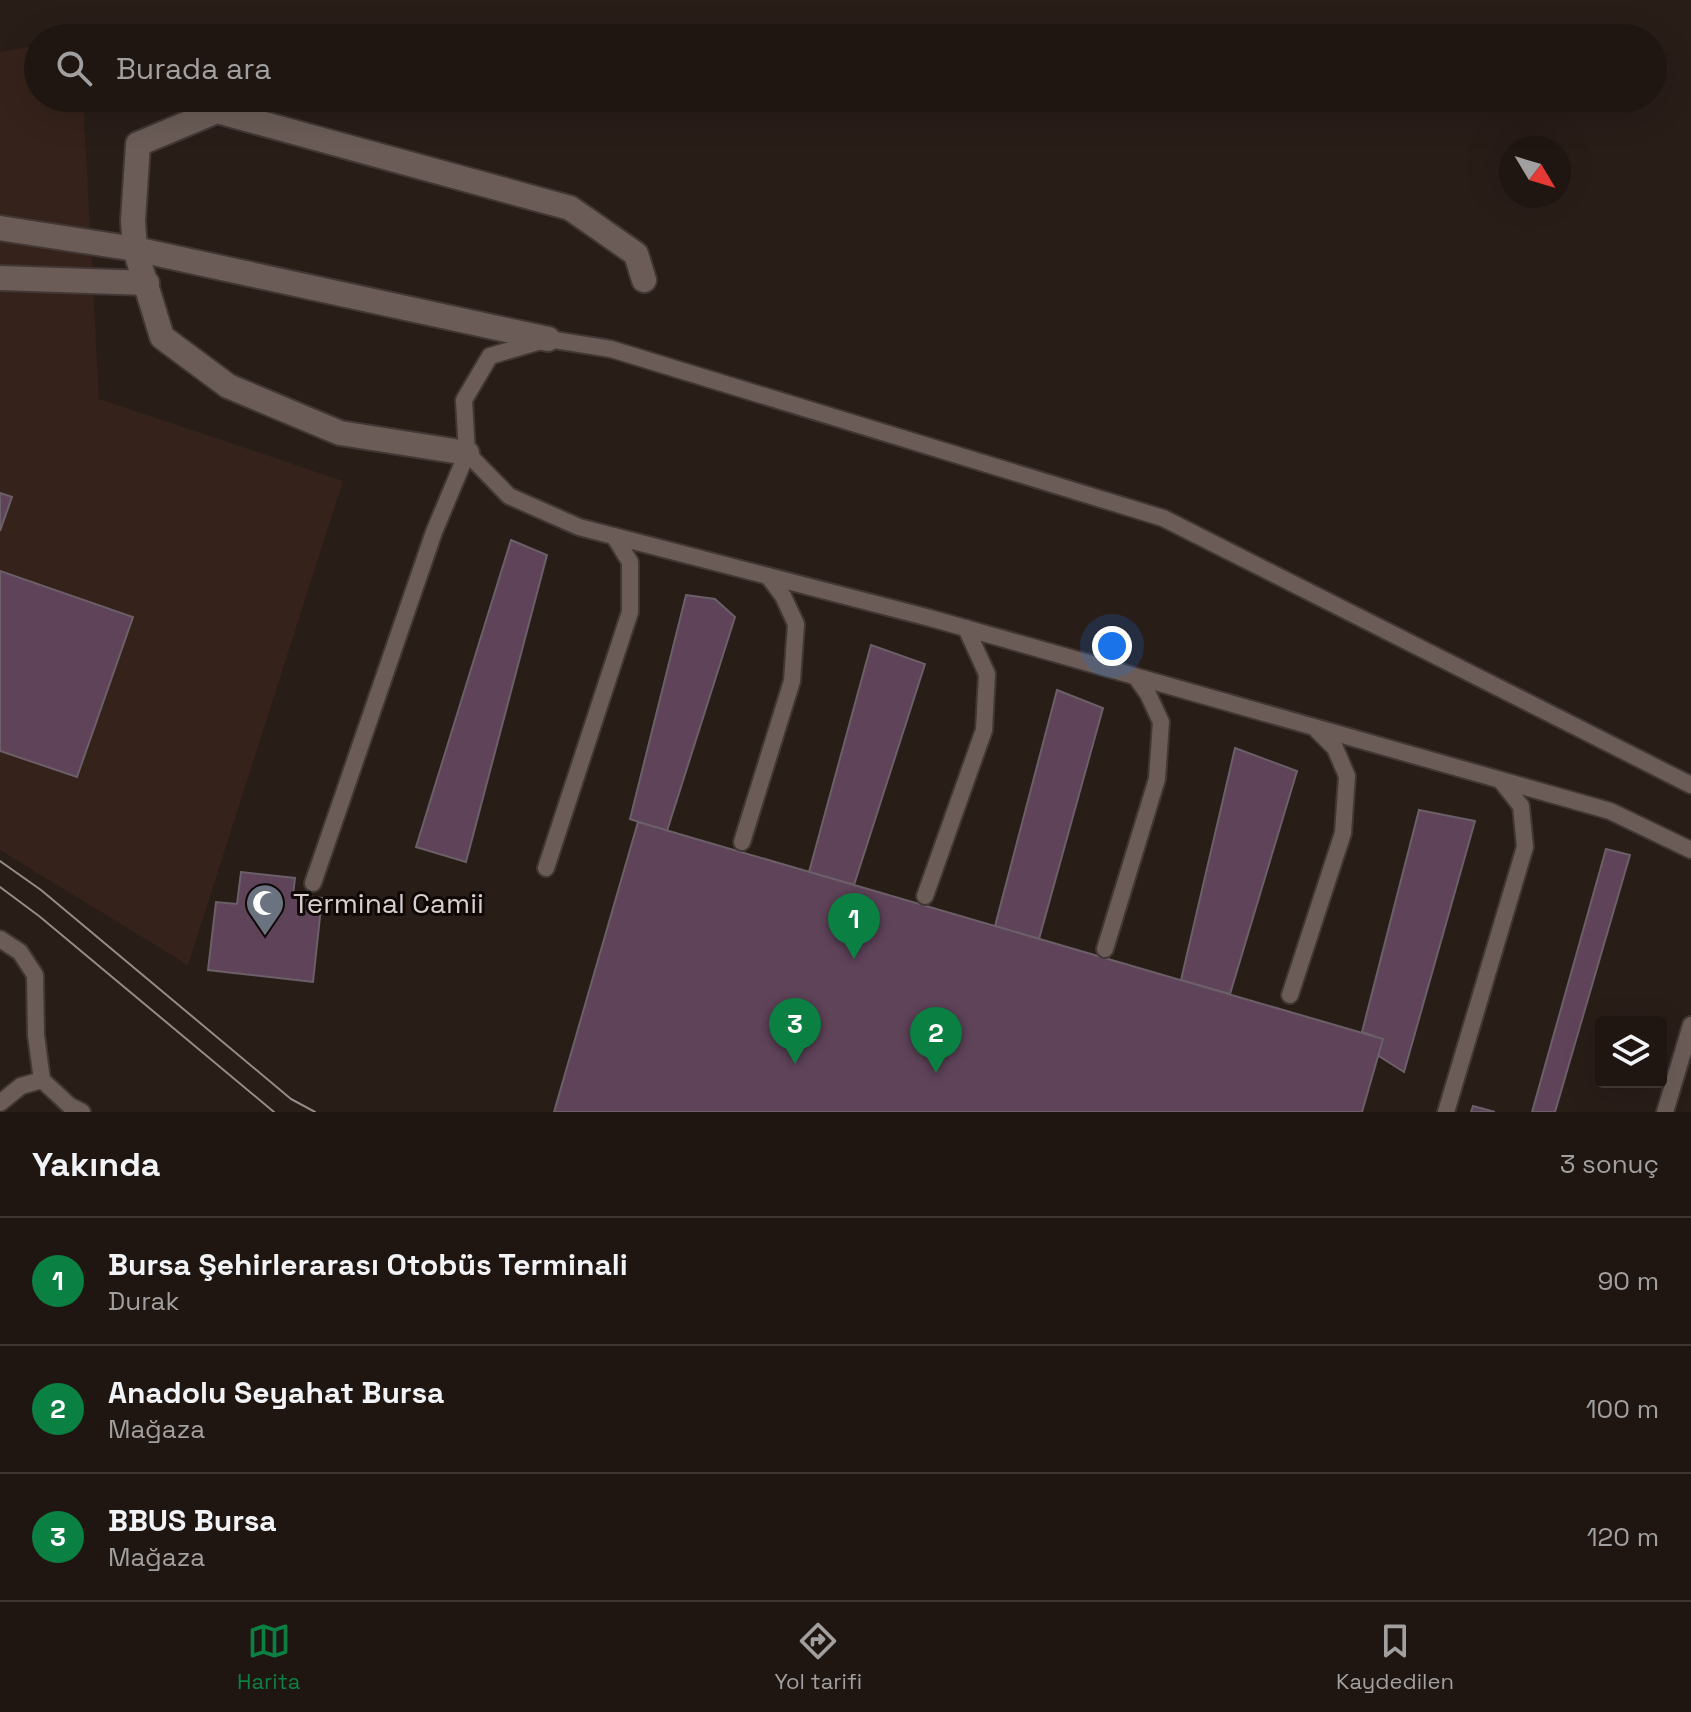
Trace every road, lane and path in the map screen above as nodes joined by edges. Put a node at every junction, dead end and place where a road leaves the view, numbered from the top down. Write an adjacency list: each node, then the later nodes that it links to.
1 (215, 112): 4 (street)
2 (221, 112): 6 (street)
3 (0, 228): 4 (street)
4 (135, 249): 7 (street); 8 (street)
5 (0, 278): 7 (street)
6 (644, 280)
7 (147, 283): 9 (street)
8 (548, 339): 9 (lane); 16 (lane)
9 (467, 453): 10 (lane); 20 (lane)
10 (614, 536): 11 (lane); 19 (lane)
11 (768, 576): 12 (lane); 17 (lane)
12 (966, 628): 13 (lane); 21 (lane)
13 (1136, 677): 14 (lane); 23 (lane)
14 (1316, 729): 15 (lane); 24 (lane)
15 (1502, 782): 18 (lane); 29 (lane)
16 (1691, 785)
17 (742, 842)
18 (1691, 850)
19 (546, 868)
20 (313, 883)
21 (925, 896)
22 (0, 939): 26 (lane)
23 (1105, 949)
24 (1290, 995)
25 (1691, 1025): 30 (lane)
26 (42, 1080): 27 (lane); 28 (lane)
27 (0, 1103)
28 (82, 1112)
29 (1446, 1112)
30 (1665, 1112)

